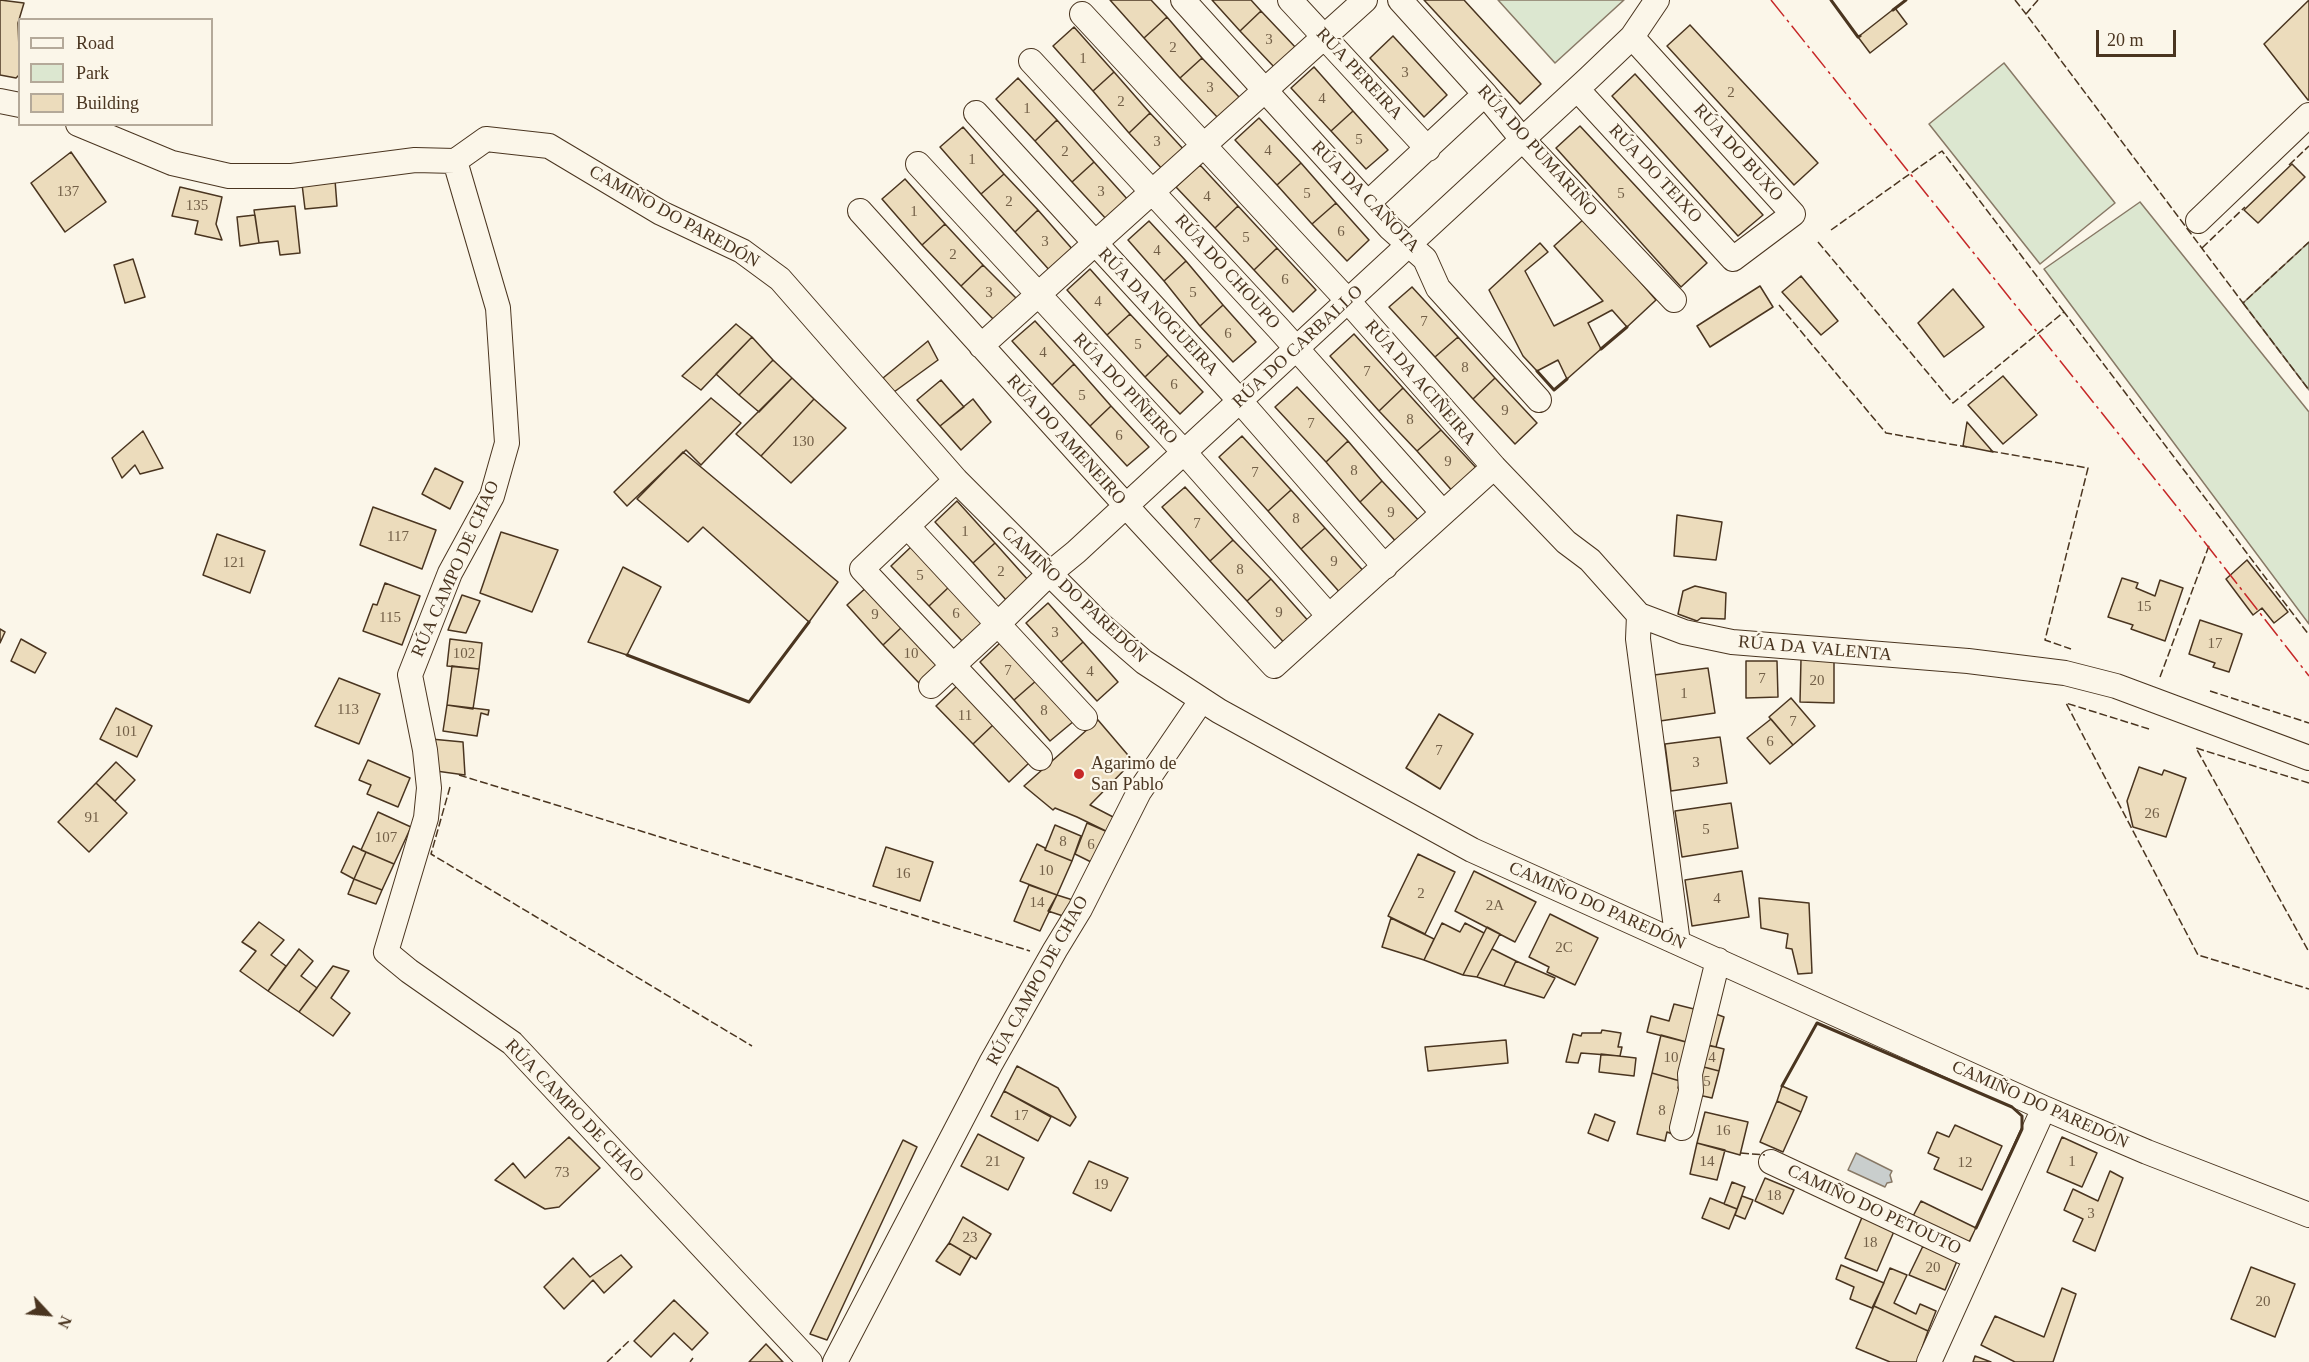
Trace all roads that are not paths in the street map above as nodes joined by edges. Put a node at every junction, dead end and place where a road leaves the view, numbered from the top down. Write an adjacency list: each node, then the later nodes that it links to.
1 (1183, 0): 10 (street, RÚA DA CAÑOTA)
2 (1290, 0): 7 (street, RÚA PEREIRA)
3 (1365, 0): 7 (street)
4 (1400, 0): 12 (street, RÚA DO PUMARIÑO)
5 (1657, 0): 8 (street, RÚA DO CARBALLO)
6 (1082, 14): 19 (street, RÚA DA ACIÑEIRA)
7 (1324, 36): 10 (street); 20 (street, RÚA PEREIRA)
8 (1632, 37): 11 (street, RÚA DO CARBALLO); 29 (street, RÚA DO BUXO)
9 (1031, 61): 23 (street, RÚA DO CHOUPO)
10 (1264, 89): 19 (street); 24 (street, RÚA DA CAÑOTA)
11 (1577, 89): 18 (street, RÚA DO CARBALLO); 29 (street, RÚA DO TEIXO)
12 (1485, 94): 18 (street, RÚA DO PUMARIÑO); 20 (street)
13 (0, 101): 14 (street)
14 (18, 105)
15 (976, 113): 27 (street, RÚA DA NOGUEIRA)
16 (2309, 115): 26 (street)
17 (83, 126): 21 (street)
18 (1522, 139): 28 (street, RÚA DO CARBALLO); 31 (street, RÚA DO PUMARIÑO)
19 (1202, 146): 23 (street); 32 (street, RÚA DA ACIÑEIRA)
20 (1428, 149): 24 (street)
21 (455, 161): 39 (street, CAMIÑO DO PAREDÓN); 61 (street, RÚA CAMPO DE CHAO)
22 (918, 164): 30 (street, RÚA DO PIÑEIRO)
23 (1152, 191): 27 (street); 34 (street, RÚA DO CHOUPO)
24 (1368, 203): 28 (street, RÚA DA CAÑOTA)
25 (860, 211): 33 (street, RÚA DO AMENEIRO)
26 (2198, 221)
27 (1095, 243): 30 (street); 36 (street, RÚA DA NOGUEIRA)
28 (1410, 244): 32 (street, RÚA DO CARBALLO); 35 (street, RÚA DA CAÑOTA)
29 (1733, 259)
30 (1039, 294): 33 (street); 37 (street, RÚA DO PIÑEIRO)
31 (1674, 300)
32 (1348, 301): 34 (street, RÚA DO CARBALLO); 38 (street, RÚA DA ACIÑEIRA)
33 (981, 346): 40 (street, RÚA DO AMENEIRO)
34 (1296, 349): 36 (street, RÚA DO CARBALLO); 41 (street, RÚA DO CHOUPO)
35 (1539, 400)
36 (1240, 401): 37 (street, RÚA DO CARBALLO); 43 (street, RÚA DA NOGUEIRA)
37 (1184, 452): 40 (street, RÚA DO CARBALLO); 46 (street, RÚA DO PIÑEIRO)
38 (1494, 467): 41 (street); 45 (street, RÚA DA ACIÑEIRA)
39 (956, 480): 42 (street); 44 (street, CAMIÑO DO PAREDÓN)
40 (1126, 506): 44 (street, RÚA DO CARBALLO); 46 (street, RÚA DO AMENEIRO)
41 (1443, 513): 43 (street)
42 (907, 526): 47 (street); 48 (street)
43 (1385, 567): 46 (street)
44 (1049, 574): 47 (street, RÚA DO CARBALLO); 50 (street, CAMIÑO DO PAREDÓN)
45 (1639, 615): 53 (street, RÚA DA VALENTA); 54 (street)
46 (1329, 616)
47 (998, 624): 48 (street, RÚA DO CARBALLO); 51 (street)
48 (954, 665): 49 (street, RÚA DO CARBALLO); 52 (street)
49 (931, 686)
50 (1201, 701): 54 (street, CAMIÑO DO PAREDÓN); 62 (street, RÚA CAMPO DE CHAO)
51 (1085, 718)
52 (1040, 758)
53 (2309, 758)
54 (1678, 943): 55 (street, CAMIÑO DO PAREDÓN)
55 (1718, 960): 56 (street, CAMIÑO DO PAREDÓN); 57 (street)
56 (2044, 1108): 59 (street, CAMIÑO DO PAREDÓN); 60 (street, CAMIÑO DO PETOUTO)
57 (1682, 1128)
58 (1771, 1162): 60 (street, CAMIÑO DO PETOUTO)
59 (2309, 1215)
60 (1976, 1258): 63 (street, CAMIÑO DO PETOUTO)
61 (810, 1362)
62 (836, 1362)
63 (1929, 1362)

